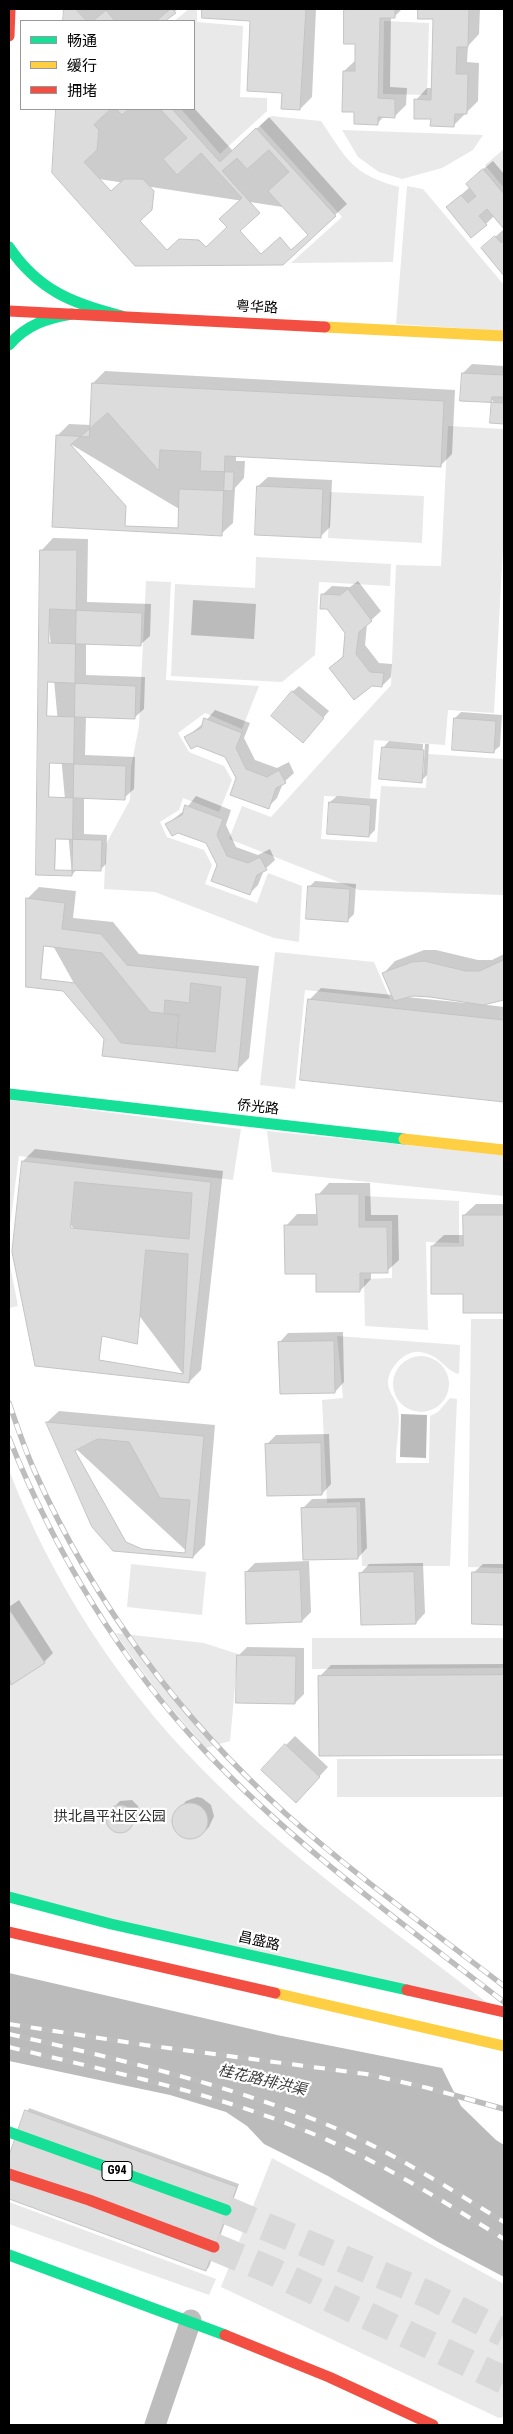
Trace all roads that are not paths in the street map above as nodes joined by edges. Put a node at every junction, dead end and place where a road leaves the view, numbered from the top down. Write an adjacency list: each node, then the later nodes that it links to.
1 (10, 9): 2 (main road)
2 (9, 36)
3 (9, 247): 6 (main road)
4 (9, 311): 5 (main road, 粤华路)
5 (72, 314): 6 (main road, 粤华路); 8 (main road)
6 (122, 316): 7 (main road, 粤华路)
7 (504, 336)
8 (9, 345)
9 (9, 1094): 10 (main road, 侨光路)
10 (504, 1150)
11 (9, 1897): 13 (main road, 昌盛路)
12 (9, 1932): 14 (main road)
13 (504, 2012)
14 (504, 2046)
15 (9, 2132): 17 (main road, G94)
16 (9, 2174): 18 (main road)
17 (226, 2210)
18 (214, 2247)
19 (9, 2254): 20 (main road)
20 (191, 2320): 21 (street); 22 (main road)
21 (155, 2425)
22 (433, 2425)

